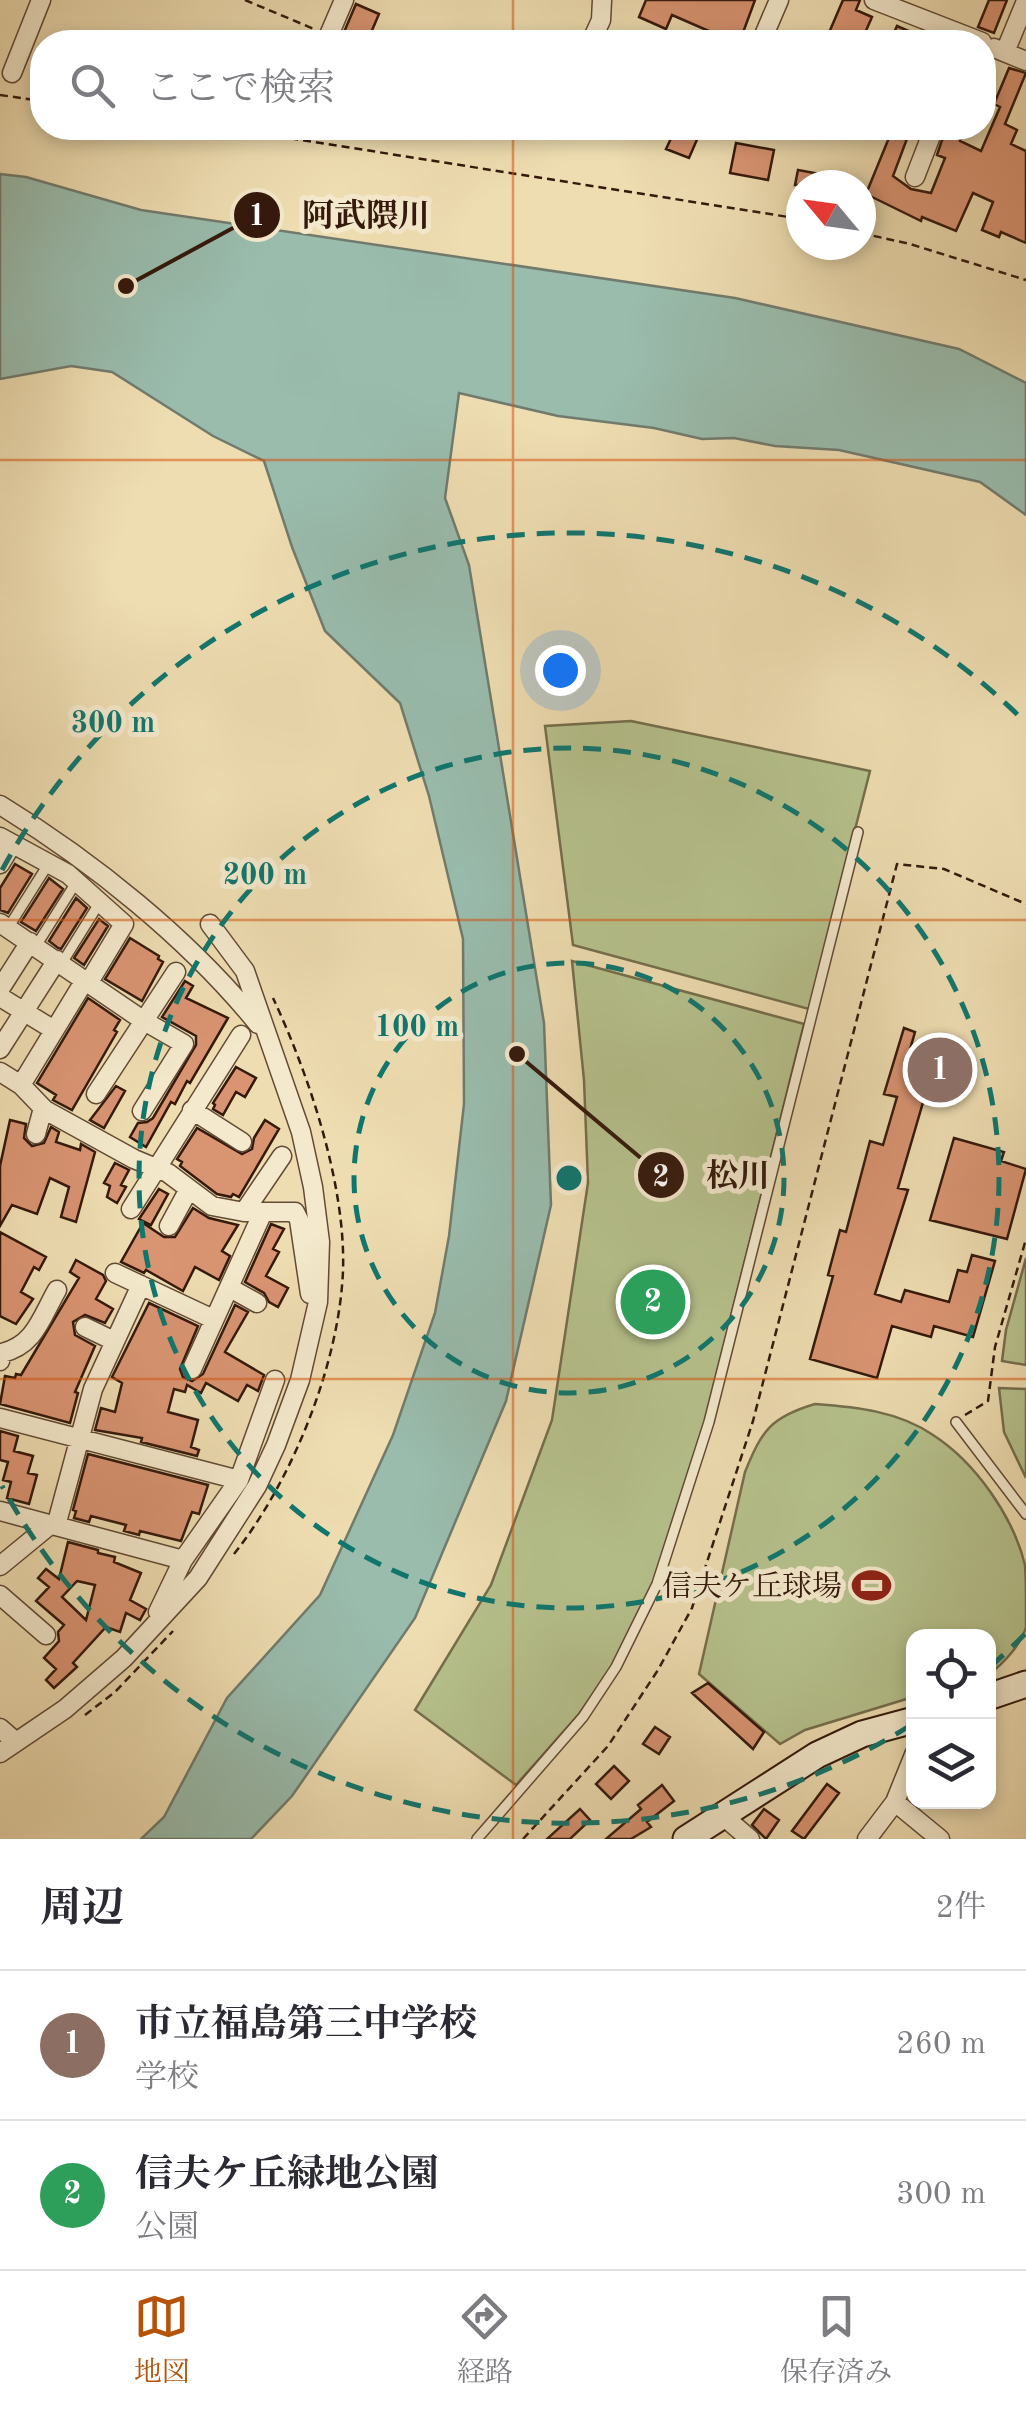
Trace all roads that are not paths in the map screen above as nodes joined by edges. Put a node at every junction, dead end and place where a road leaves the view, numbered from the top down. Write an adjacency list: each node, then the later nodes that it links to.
1 (41, 0): 14 (street)
2 (344, 0): 7 (street)
3 (602, 0): 8 (street)
4 (779, 0): 9 (street)
5 (874, 0): 10 (street)
6 (1026, 1): 12 (street)
7 (336, 30)
8 (596, 30)
9 (766, 30)
10 (949, 30)
11 (996, 49): 12 (street)
12 (1004, 52): 13 (street)
13 (1026, 61)
14 (12, 73)
15 (929, 140): 16 (street)
16 (914, 177)
17 (0, 805): 35 (street)
18 (858, 832): 83 (lane)
19 (6, 841): 20 (street); 21 (street)
20 (49, 863): 22 (street); 25 (lane)
21 (0, 864)
22 (77, 881): 23 (street); 26 (lane)
23 (100, 902): 27 (lane); 29 (street)
24 (210, 924): 35 (street)
25 (3, 927): 26 (street)
26 (33, 944): 27 (street); 30 (street)
27 (59, 962): 29 (street); 31 (street)
28 (176, 972): 32 (street)
29 (87, 981): 32 (street); 33 (street)
30 (0, 993): 31 (street)
31 (25, 1011): 33 (street); 36 (street)
32 (144, 1021): 39 (street); 41 (street)
33 (54, 1030): 38 (street)
34 (241, 1034): 42 (street)
35 (267, 1040): 56 (street)
36 (0, 1049)
37 (0, 1072): 38 (street)
38 (20, 1086): 40 (street)
39 (96, 1094)
40 (43, 1108): 43 (street); 46 (street)
41 (142, 1110)
42 (192, 1110): 44 (street); 46 (street)
43 (36, 1134)
44 (242, 1142)
45 (282, 1156): 49 (street)
46 (156, 1167): 47 (street); 48 (street)
47 (189, 1189): 49 (street); 50 (street)
48 (131, 1209)
49 (253, 1212): 53 (street); 56 (street)
50 (169, 1226)
51 (115, 1273): 52 (street)
52 (141, 1285): 57 (street); 59 (street)
53 (230, 1288): 55 (street); 57 (street)
54 (57, 1290): 60 (street)
55 (258, 1304)
56 (315, 1315): 73 (street)
57 (213, 1320): 61 (street)
58 (85, 1327): 59 (street)
59 (114, 1342): 65 (street)
60 (0, 1361)
61 (192, 1368)
62 (275, 1380): 66 (street)
63 (0, 1418): 65 (street)
64 (956, 1422): 68 (lane)
65 (81, 1439): 66 (street); 69 (street)
66 (239, 1480): 70 (street)
67 (0, 1511): 69 (street)
68 (1026, 1514)
69 (53, 1526): 70 (street); 71 (street)
70 (183, 1560): 73 (street)
71 (0, 1566)
72 (0, 1594): 74 (street)
73 (155, 1622): 79 (street)
74 (46, 1635)
75 (1026, 1684): 76 (street)
76 (996, 1694)
77 (906, 1722): 82 (street)
78 (0, 1728): 79 (street)
79 (8, 1747)
80 (906, 1775): 81 (street)
81 (895, 1802): 86 (street); 87 (street)
82 (722, 1816): 84 (street); 85 (street)
83 (477, 1839)
84 (686, 1839)
85 (750, 1839)
86 (868, 1839)
87 (940, 1839)

